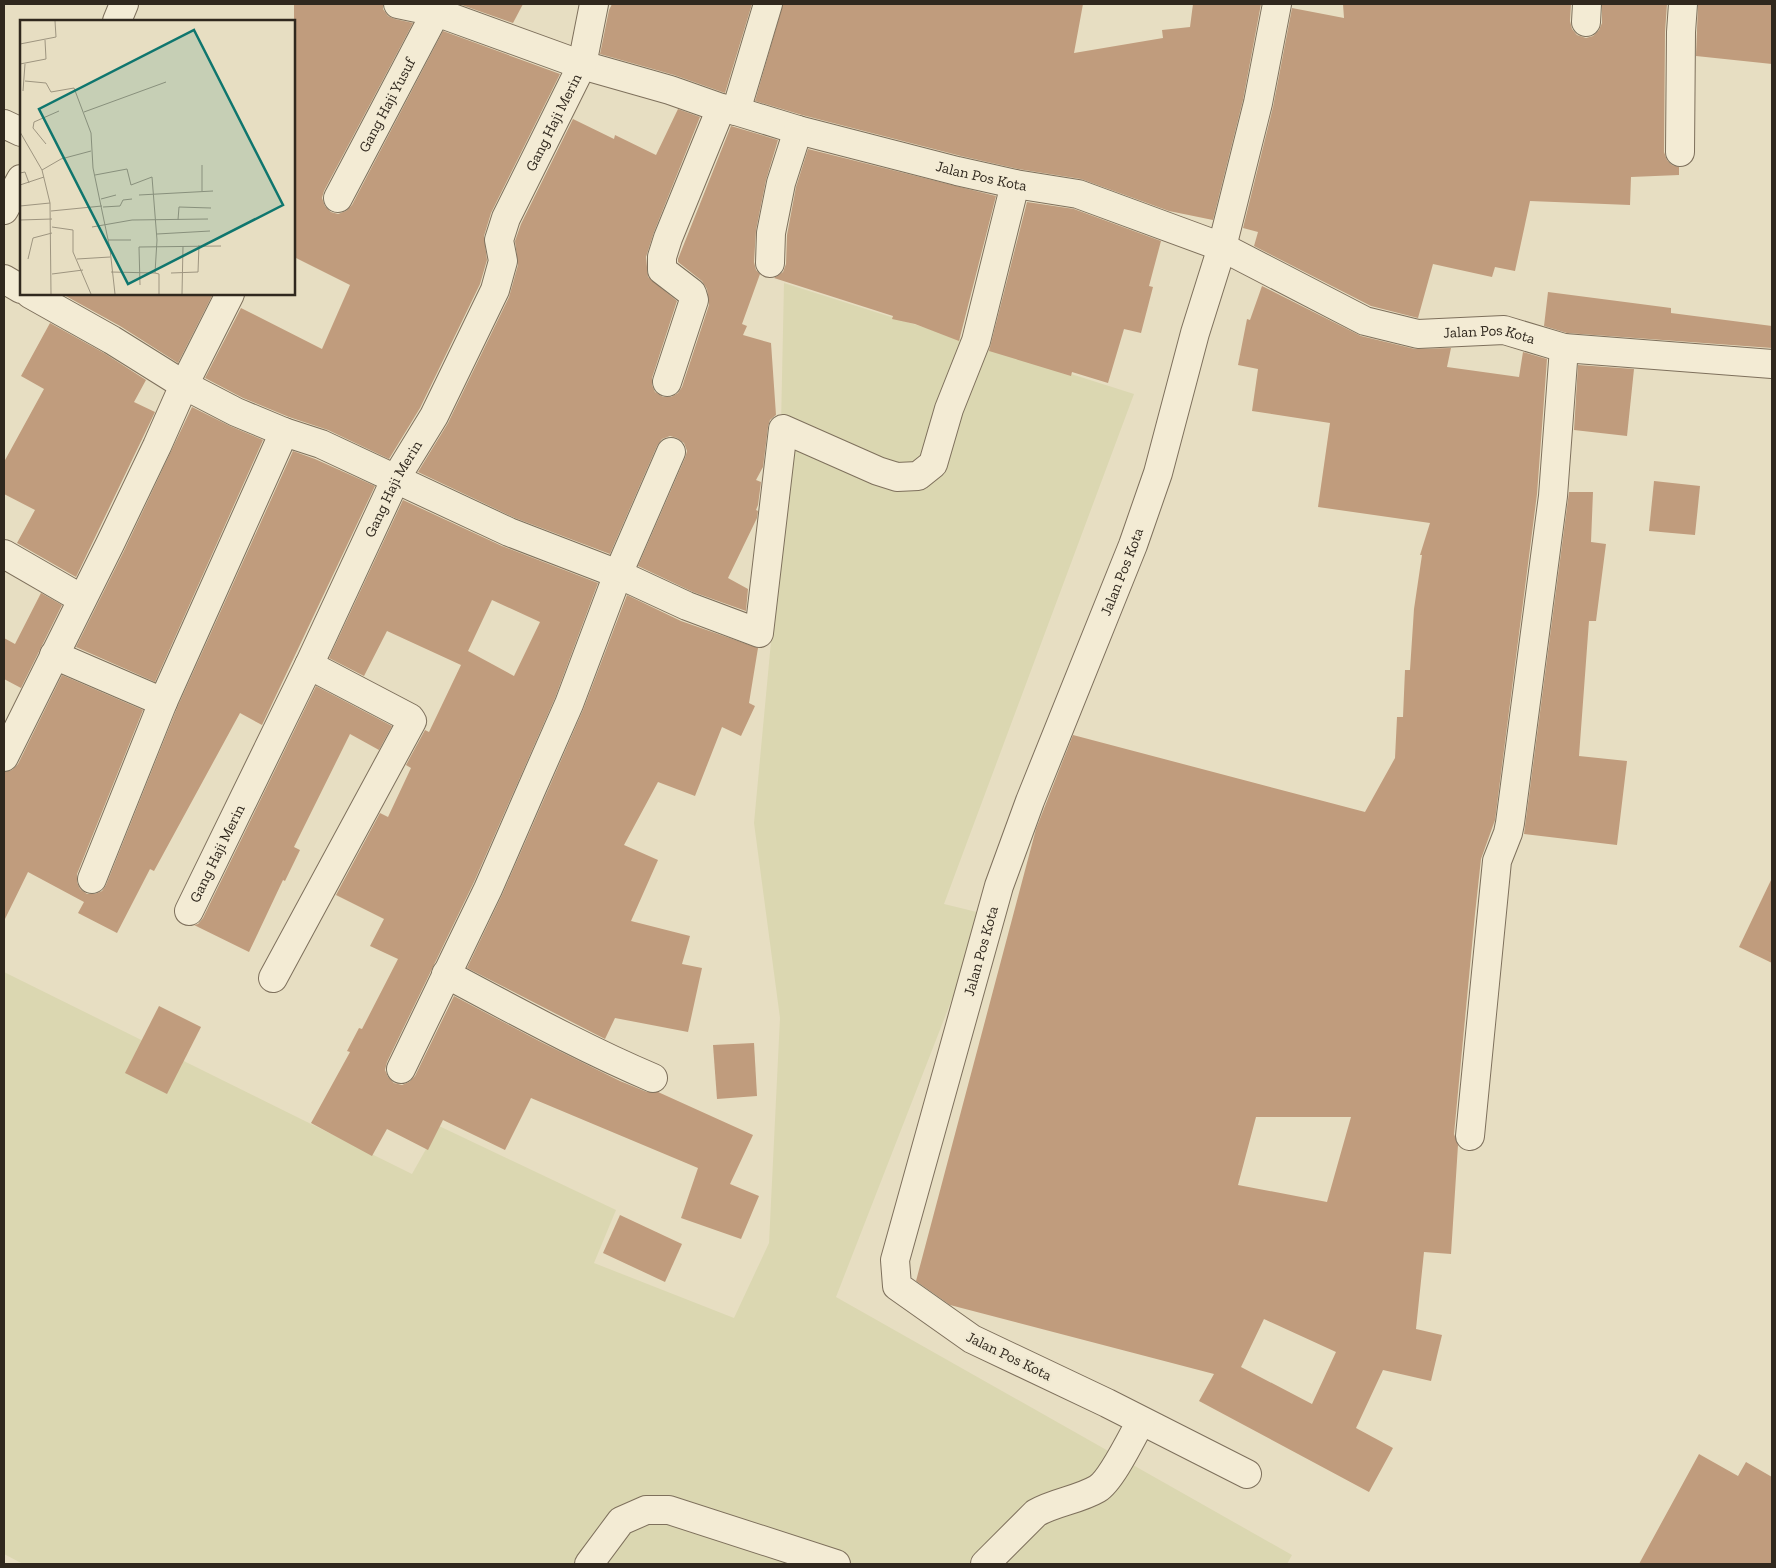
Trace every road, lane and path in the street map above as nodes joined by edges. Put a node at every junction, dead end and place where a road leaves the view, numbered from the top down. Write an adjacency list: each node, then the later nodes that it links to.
1 (124, 4): 8 (street)
2 (398, 4): 7 (street, Jalan Pos Kota)
3 (594, 4): 9 (street, Gang Haji Merin)
4 (768, 4): 10 (street)
5 (1276, 4): 19 (street, Jalan Pos Kota)
6 (1683, 4): 14 (street)
7 (436, 12): 9 (street, Jalan Pos Kota); 17 (street, Gang Haji Yusuf)
8 (116, 20)
9 (582, 65): 10 (street, Jalan Pos Kota); 31 (street, Gang Haji Merin)
10 (729, 110): 12 (street, Jalan Pos Kota); 27 (street)
11 (4, 124): 13 (street)
12 (798, 130): 16 (street, Jalan Pos Kota); 20 (street)
13 (20, 132)
14 (1680, 152)
15 (20, 181): 18 (street)
16 (1015, 184): 19 (street, Jalan Pos Kota); 33 (street)
17 (338, 198)
18 (4, 210)
19 (1222, 247): 25 (street, Jalan Pos Kota); 47 (street, Jalan Pos Kota)
20 (770, 263)
21 (4, 279): 22 (street)
22 (20, 288)
23 (32, 295): 28 (street)
24 (229, 295): 28 (street)
25 (1564, 348): 26 (street, Jalan Pos Kota); 46 (street)
26 (1772, 364)
27 (667, 382)
28 (184, 385): 29 (street); 34 (street)
29 (284, 432): 31 (street); 37 (street)
30 (671, 452): 33 (street)
31 (396, 478): 33 (street); 36 (street, Gang Haji Merin)
32 (4, 554): 34 (street)
33 (618, 574): 42 (street)
34 (82, 599): 35 (street)
35 (54, 655): 37 (street); 38 (street)
36 (309, 665): 41 (street, Gang Haji Merin); 43 (street)
37 (163, 702): 40 (street)
38 (11, 725): 39 (street)
39 (4, 757)
40 (92, 879)
41 (189, 911)
42 (446, 974): 44 (street); 45 (street)
43 (273, 978)
44 (402, 1069)
45 (653, 1078)
46 (1470, 1136)
47 (1141, 1421): 48 (street, Jalan Pos Kota); 51 (street)
48 (1247, 1474)
49 (588, 1564): 50 (street)
50 (836, 1564)
51 (985, 1564)

